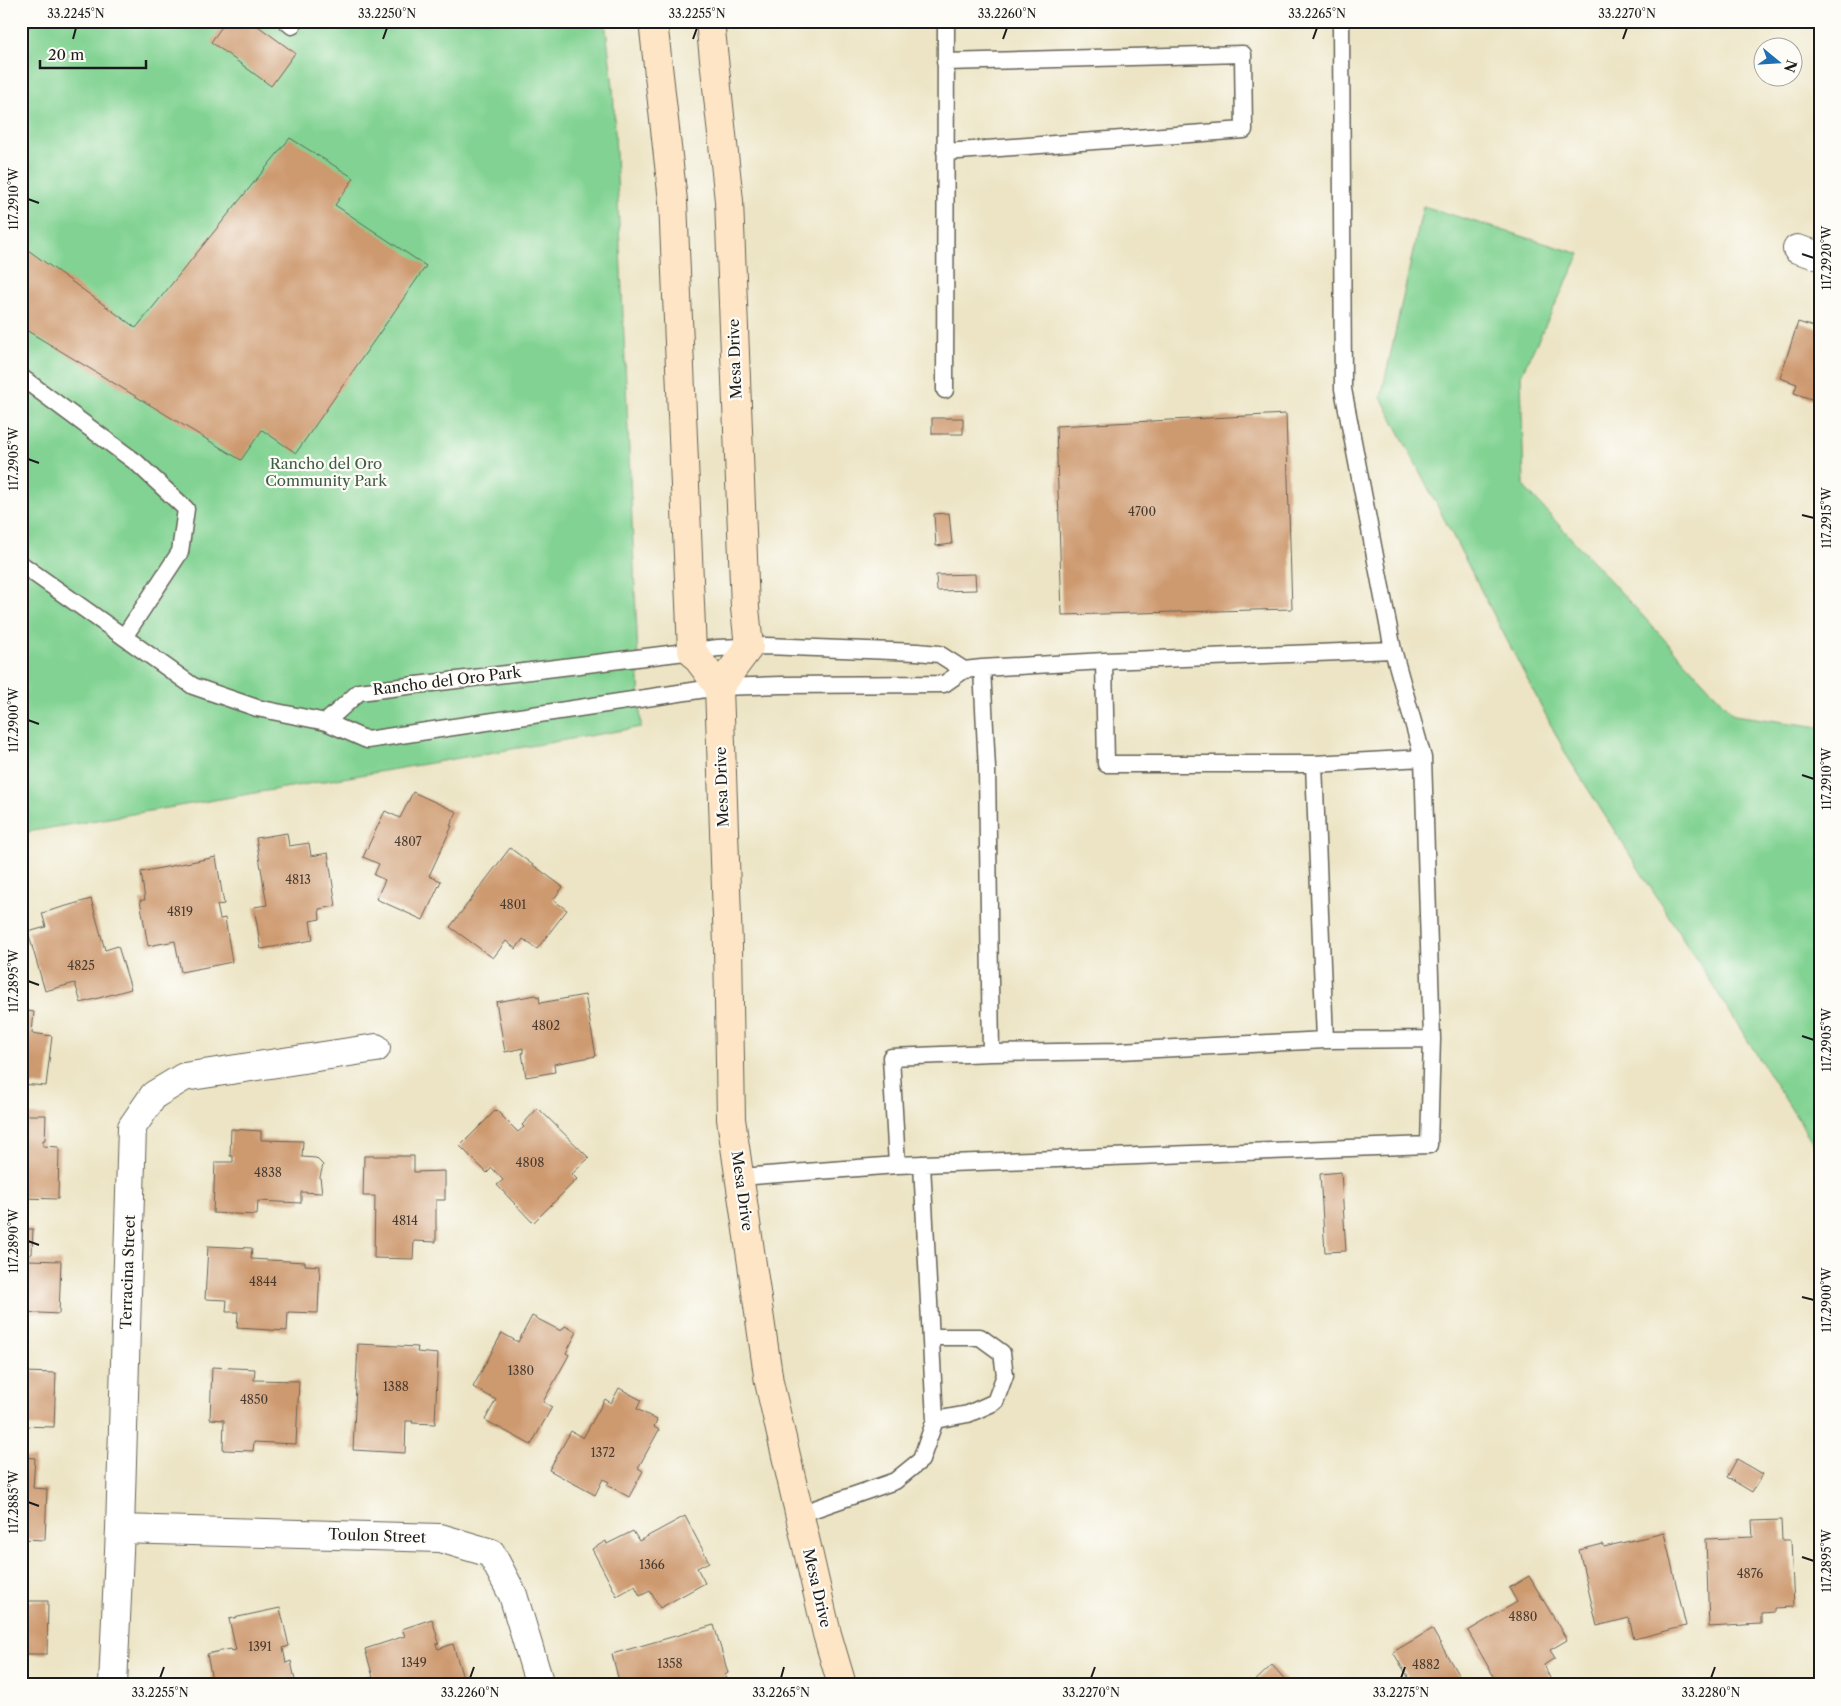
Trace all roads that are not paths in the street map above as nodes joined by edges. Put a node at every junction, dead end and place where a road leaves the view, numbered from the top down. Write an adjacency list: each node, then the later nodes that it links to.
1 (653, 21): 12 (main road)
2 (710, 21): 11 (main road, Mesa Drive)
3 (946, 21): 5 (lane)
4 (1341, 21): 13 (lane)
5 (946, 62): 6 (lane); 6 (lane)
6 (945, 152): 8 (lane)
7 (21, 377): 10 (lane)
8 (945, 390)
9 (21, 564): 10 (lane)
10 (124, 637): 18 (lane)
11 (748, 647): 12 (lane, Rancho del Oro Park); 16 (lane, Rancho del Oro Park); 17 (main road)
12 (705, 650): 17 (main road); 18 (lane, Rancho del Oro Park)
13 (1393, 650): 14 (lane); 19 (lane)
14 (1104, 661): 15 (lane); 20 (lane)
15 (982, 668): 16 (lane); 24 (lane)
16 (964, 670): 17 (lane)
17 (719, 687): 18 (lane); 27 (main road, Mesa Drive)
18 (326, 722)
19 (1423, 758): 20 (lane); 21 (lane)
20 (1314, 764): 22 (lane)
21 (1432, 1039): 22 (lane); 25 (lane)
22 (1325, 1040): 24 (lane)
23 (376, 1048): 31 (street, Terracina Street)
24 (991, 1053): 26 (lane)
25 (922, 1164): 26 (lane); 28 (lane)
26 (897, 1165): 27 (lane)
27 (740, 1177): 30 (main road, Mesa Drive)
28 (931, 1337): 29 (lane); 29 (lane)
29 (935, 1420): 30 (lane)
30 (800, 1514): 34 (main road, Mesa Drive)
31 (120, 1529): 32 (street, Terracina Street); 33 (street, Toulon Street)
32 (113, 1685)
33 (540, 1685)
34 (842, 1685)

